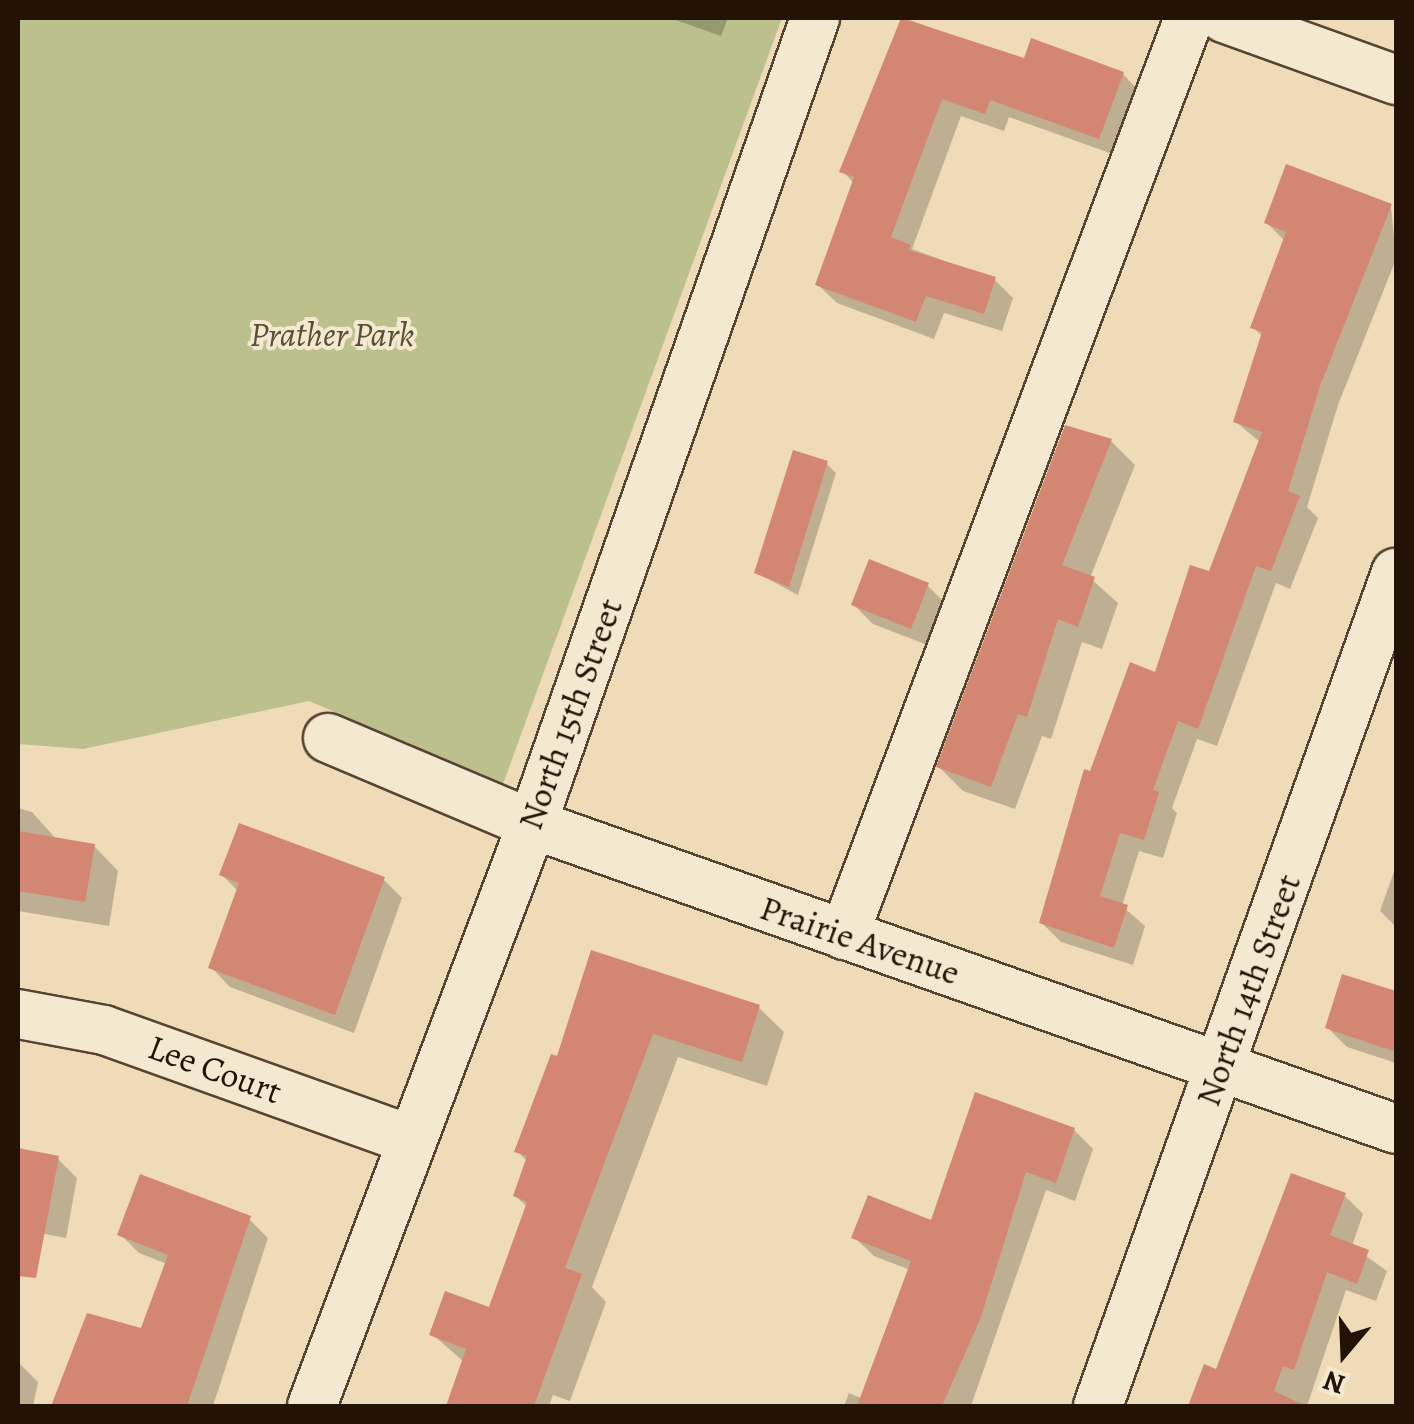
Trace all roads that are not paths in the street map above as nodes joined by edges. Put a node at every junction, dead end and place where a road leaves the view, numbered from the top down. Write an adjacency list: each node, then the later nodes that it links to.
1 (815, 18): 7 (street, North 15th Street)
2 (1189, 18): 8 (street)
3 (1224, 18): 4 (street)
4 (1396, 80)
5 (1396, 572): 10 (street, North 14th Street)
6 (328, 738): 7 (street, Prairie Avenue)
7 (532, 824): 8 (street, Prairie Avenue); 12 (street, North 15th Street)
8 (844, 934): 10 (street, Prairie Avenue)
9 (18, 1014): 12 (street, Lee Court)
10 (1220, 1068): 11 (street, Prairie Avenue); 14 (street, North 14th Street)
11 (1396, 1129)
12 (408, 1139): 13 (street, North 15th Street)
13 (312, 1406)
14 (1098, 1406)

